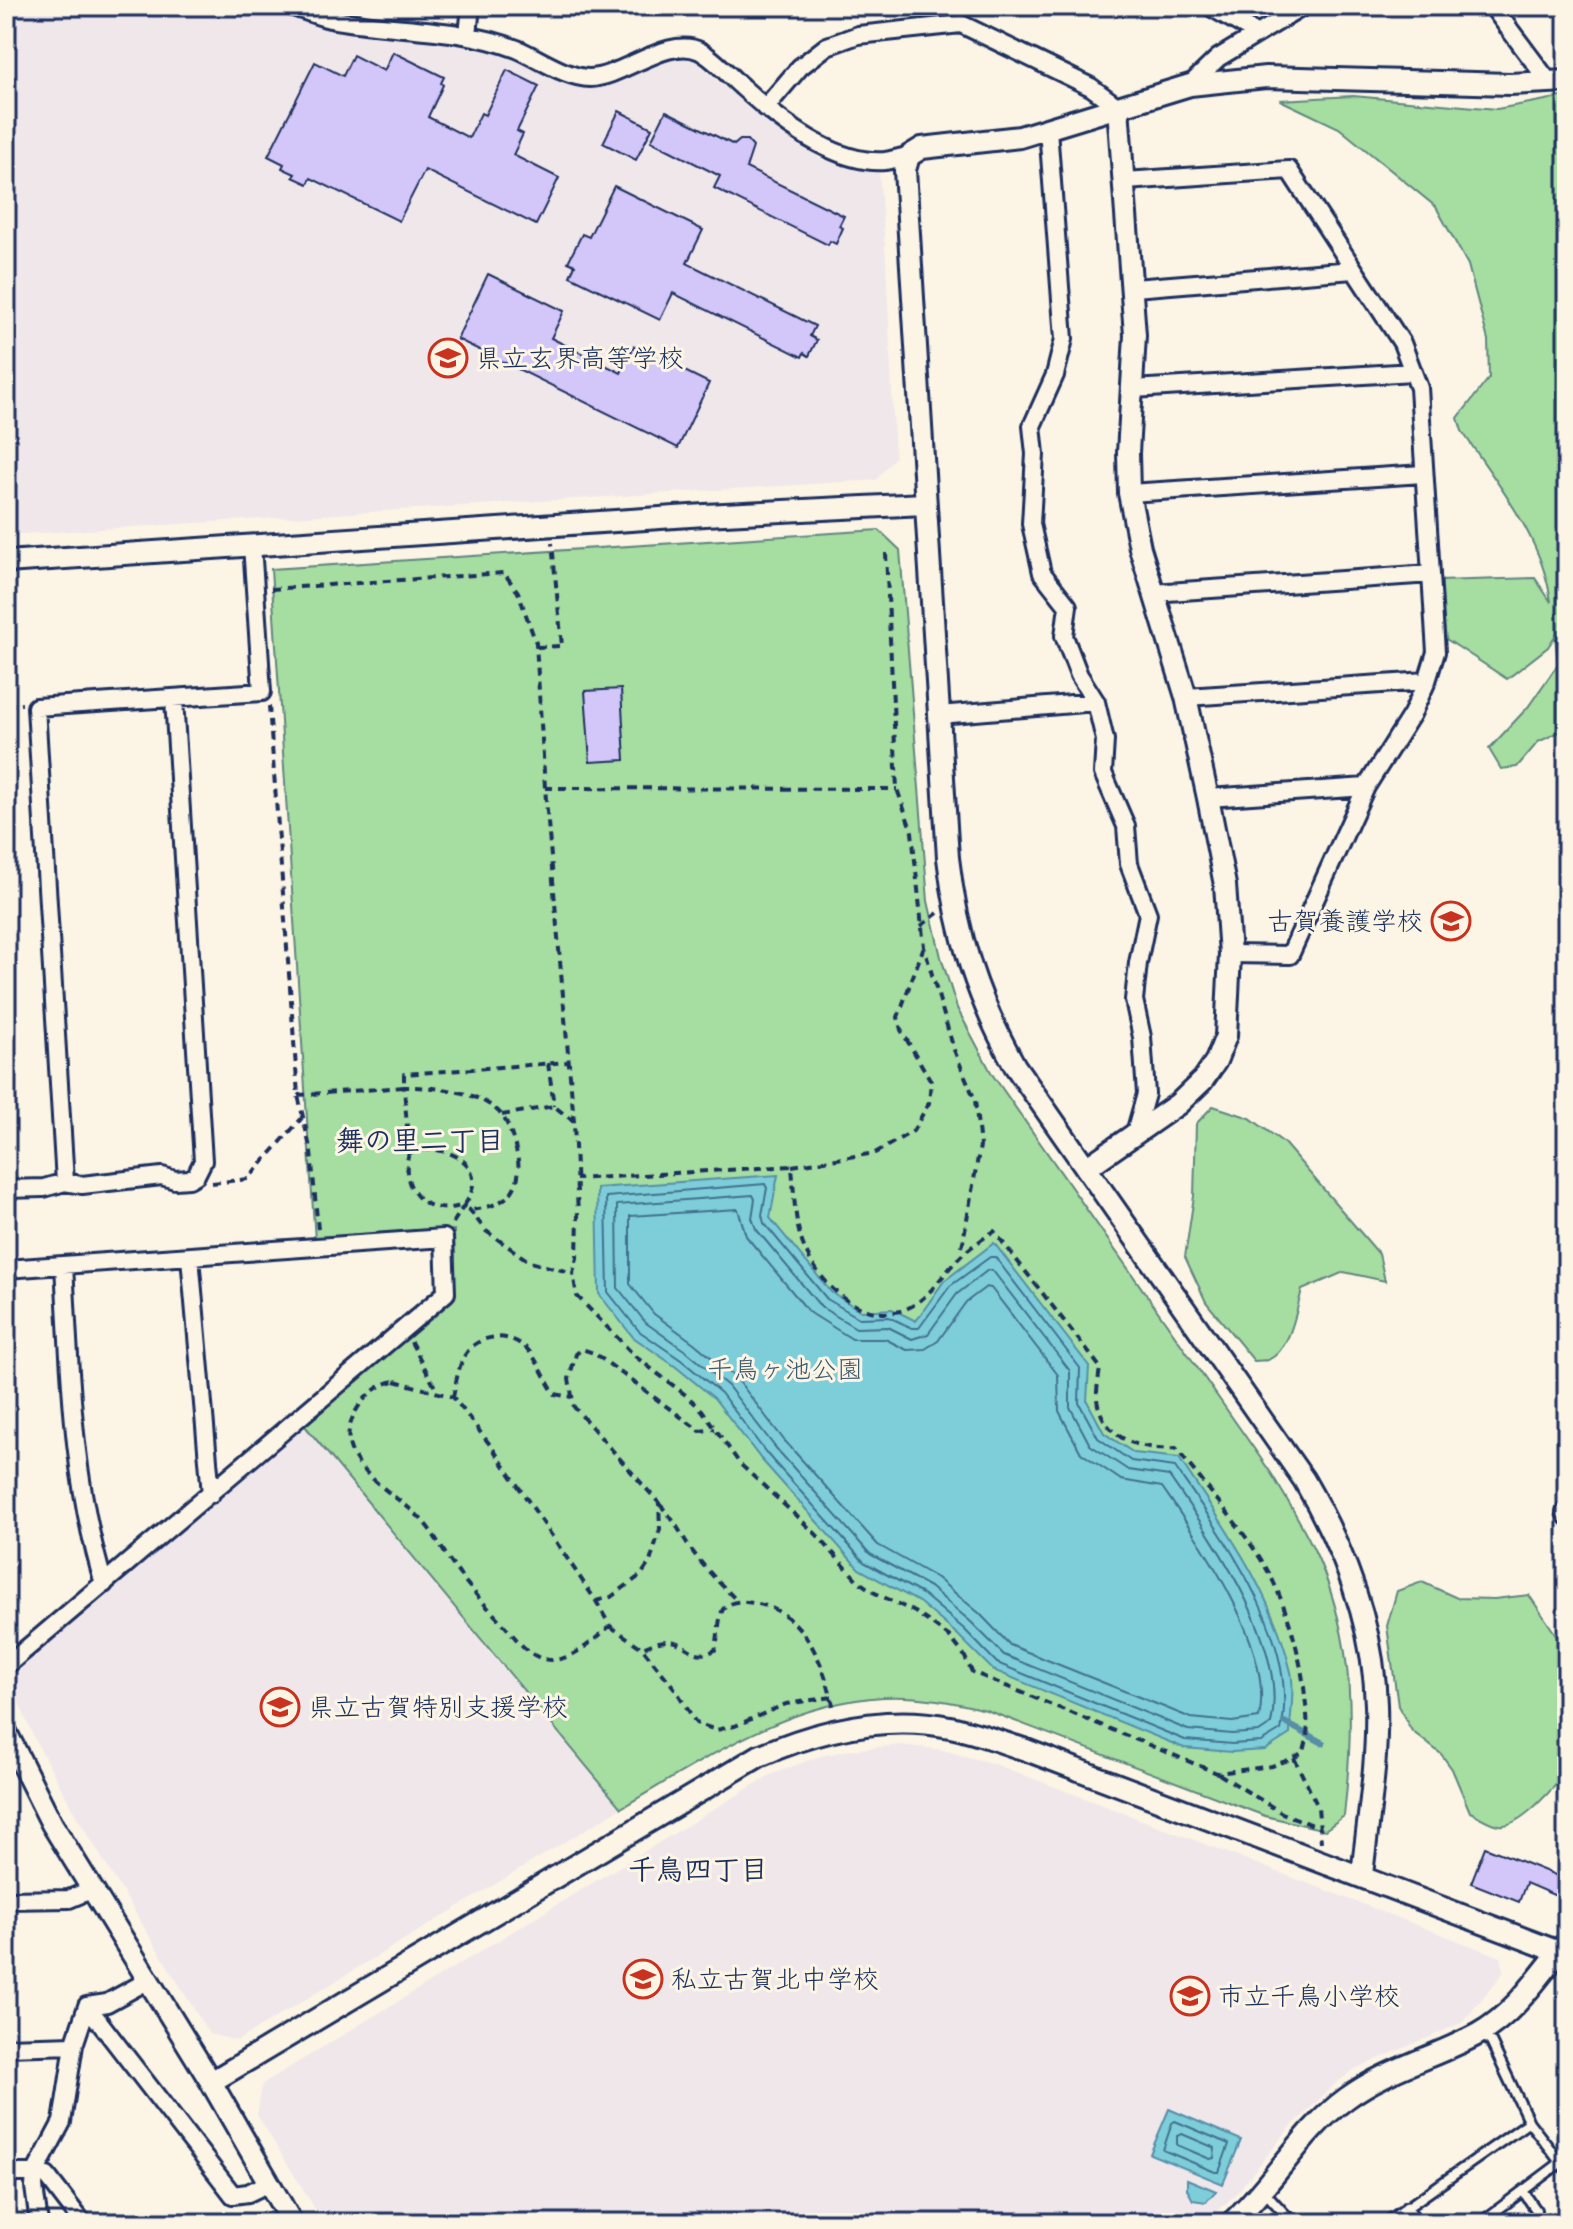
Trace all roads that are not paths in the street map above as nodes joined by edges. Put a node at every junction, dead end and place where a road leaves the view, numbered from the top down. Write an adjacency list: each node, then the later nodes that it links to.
1 (290, 6): 7 (street)
2 (471, 6): 7 (street)
3 (1209, 6): 6 (street)
4 (1304, 6): 6 (street)
5 (1492, 6): 8 (street)
6 (1256, 33): 9 (street)
7 (468, 35): 11 (street)
8 (1558, 82): 9 (street)
9 (1190, 85): 10 (street)
10 (1118, 107): 11 (street); 12 (street); 14 (street)
11 (765, 108): 13 (street)
12 (1048, 129): 13 (street); 29 (street)
13 (909, 156): 21 (street)
14 (1125, 181): 15 (street); 16 (street)
15 (1353, 270): 16 (street); 17 (street)
16 (1134, 288): 18 (street)
17 (1413, 372): 18 (street); 19 (street)
18 (1133, 389): 20 (street)
19 (1423, 474): 20 (street); 24 (street)
20 (1129, 493): 25 (street)
21 (924, 504): 22 (street); 30 (street)
22 (252, 545): 23 (street); 28 (street)
23 (6, 562)
24 (1431, 574): 25 (street); 26 (street)
25 (1153, 593): 27 (street)
26 (1427, 681): 27 (street); 31 (street)
27 (1186, 697): 32 (street)
28 (174, 699): 36 (street); 36 (street)
29 (1096, 702): 30 (street); 34 (street)
30 (939, 715): 35 (street)
31 (1366, 787): 32 (street); 33 (street)
32 (1208, 798): 33 (street)
33 (1230, 954): 34 (street)
34 (1135, 1133): 35 (street)
35 (1086, 1168): 45 (street)
36 (65, 1182): 37 (street)
37 (6, 1189)
38 (190, 1257): 39 (street); 41 (street); 41 (street)
39 (64, 1265): 40 (street); 42 (street)
40 (6, 1269)
41 (211, 1494): 42 (street)
42 (104, 1584): 43 (street)
43 (6, 1666)
44 (6, 1732): 46 (street)
45 (1362, 1875): 48 (street); 54 (street)
46 (93, 1889): 47 (street); 49 (street)
47 (6, 1900)
48 (1563, 1947): 51 (street)
49 (149, 1980): 50 (street); 54 (street)
50 (87, 2006): 52 (street); 60 (street)
51 (1481, 2033): 55 (lane); 61 (street)
52 (74, 2045): 53 (street); 59 (street)
53 (6, 2047)
54 (211, 2082): 60 (street)
55 (1529, 2122): 56 (lane); 63 (lane)
56 (1560, 2163): 57 (lane); 62 (lane)
57 (1567, 2171)
58 (6, 2173): 59 (street)
59 (35, 2173): 64 (street); 65 (street)
60 (269, 2183): 66 (street)
61 (1263, 2190): 67 (street); 68 (lane)
62 (1523, 2191): 71 (lane); 72 (lane)
63 (1406, 2207): 69 (lane); 70 (lane)
64 (39, 2223)
65 (83, 2223)
66 (292, 2223)
67 (1231, 2223)
68 (1293, 2223)
69 (1385, 2223)
70 (1418, 2223)
71 (1480, 2223)
72 (1533, 2223)

